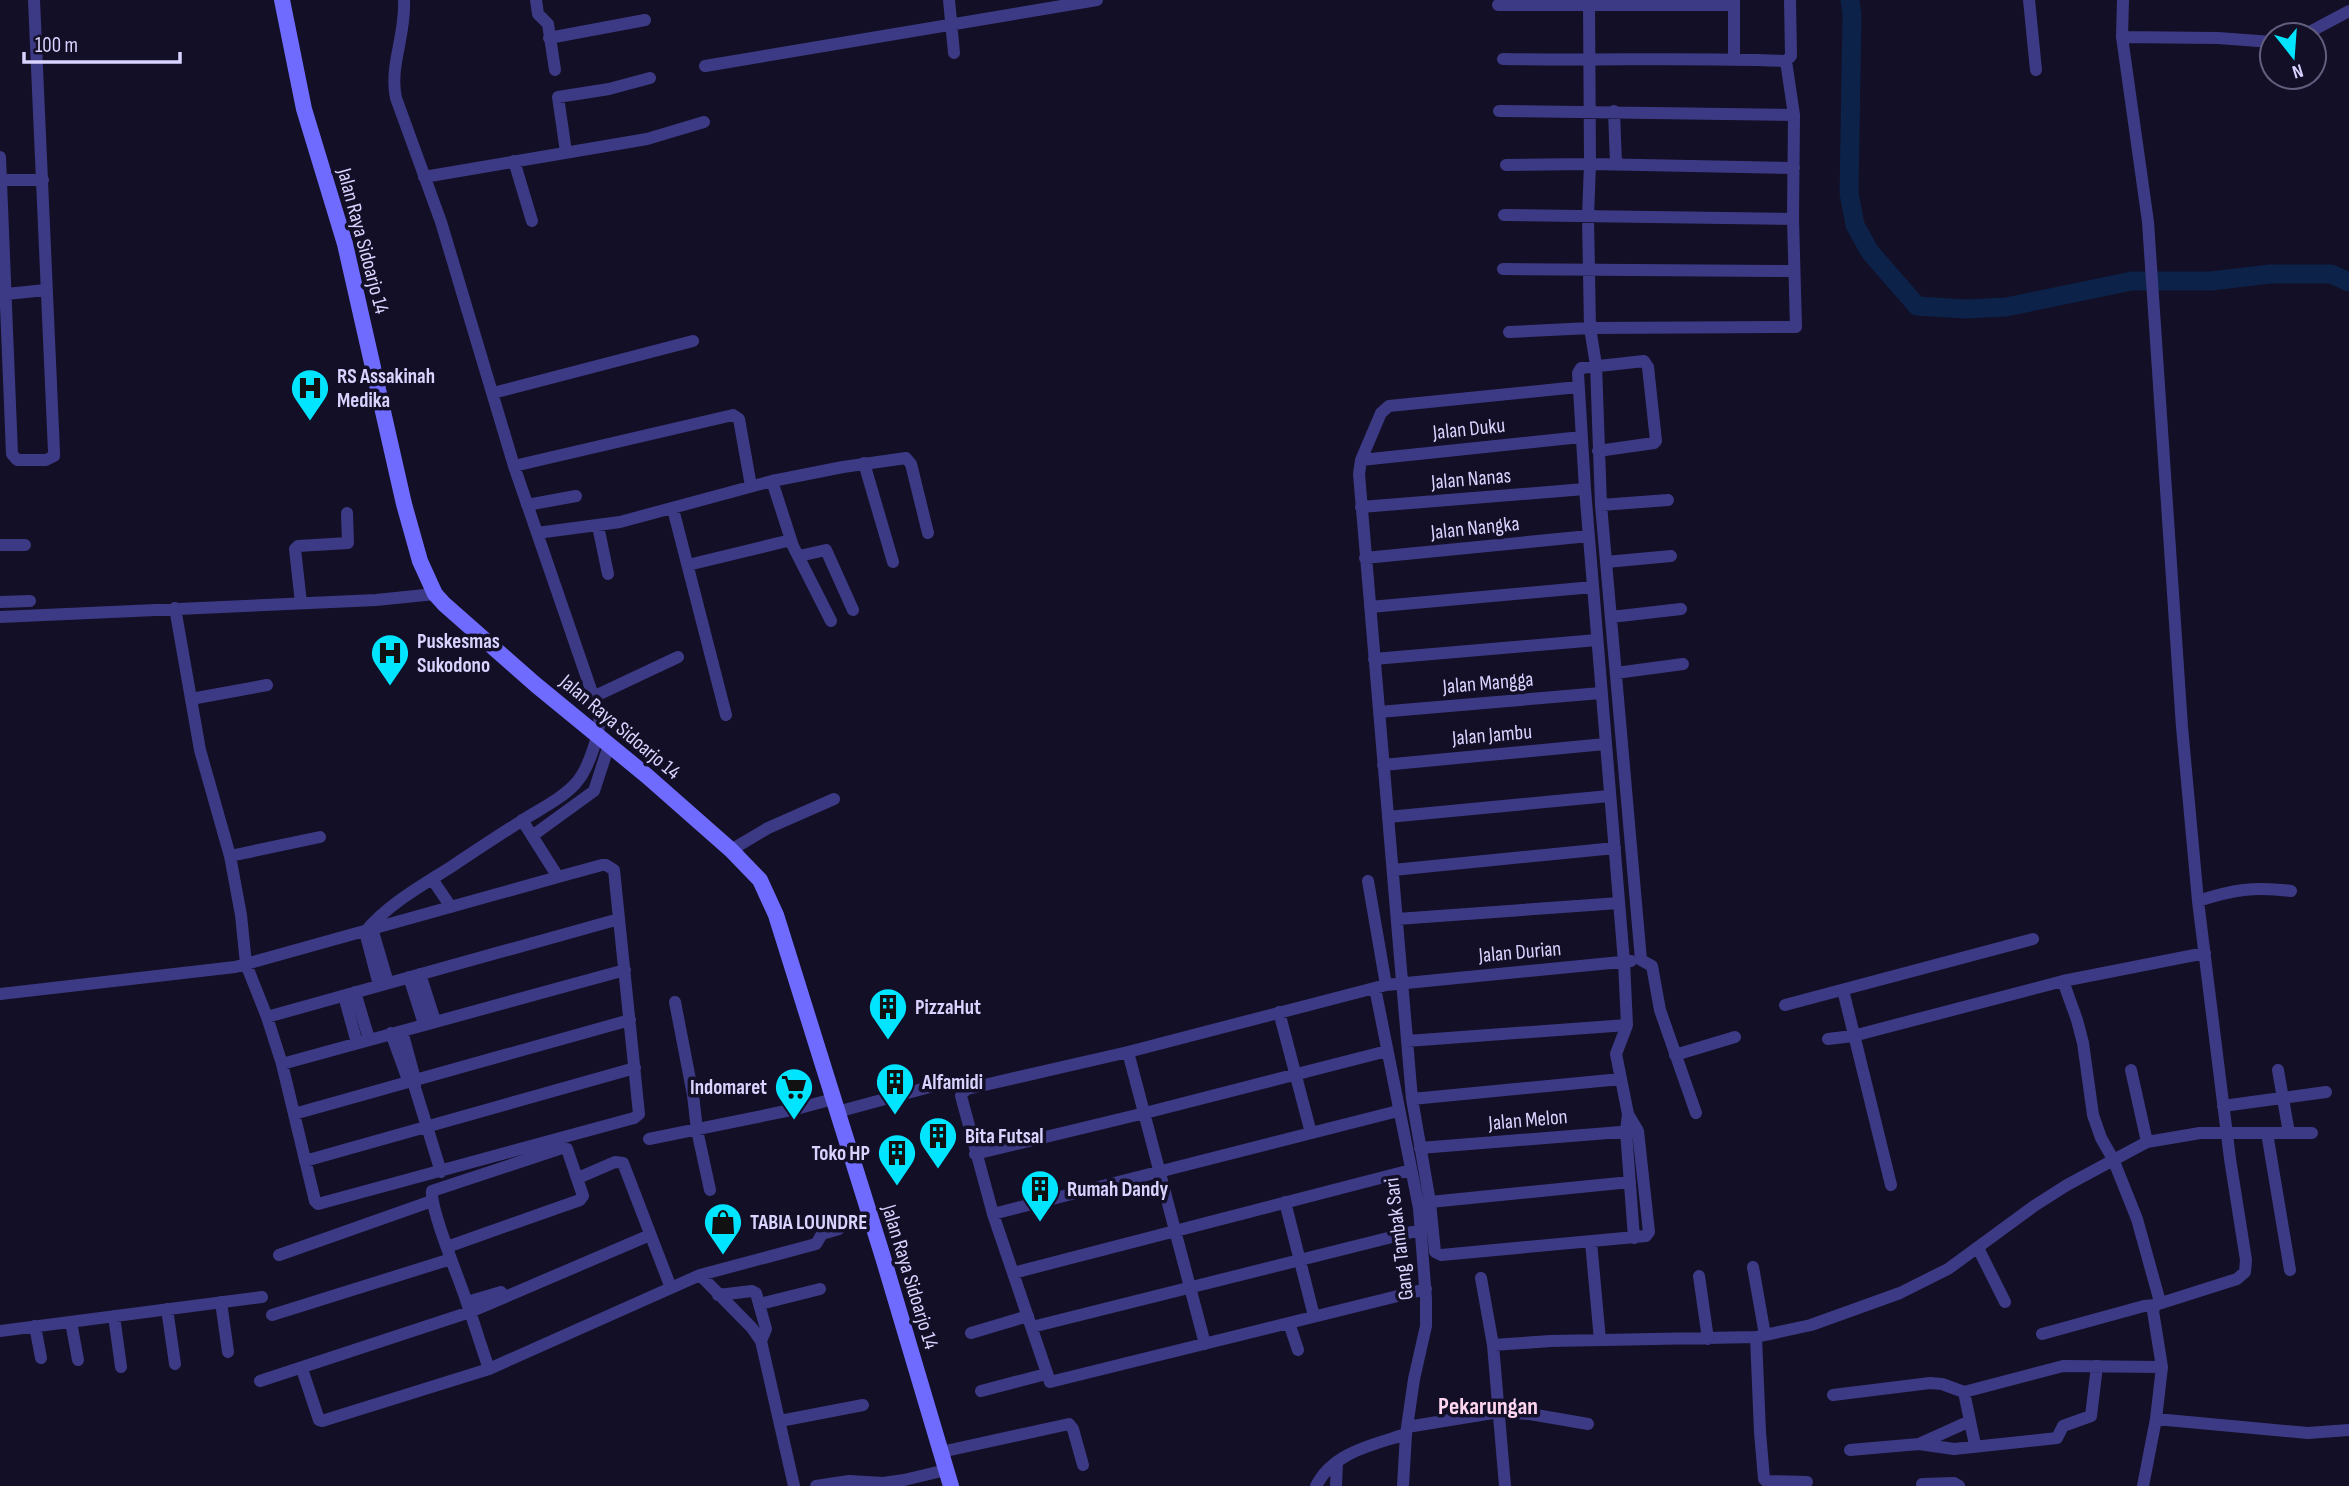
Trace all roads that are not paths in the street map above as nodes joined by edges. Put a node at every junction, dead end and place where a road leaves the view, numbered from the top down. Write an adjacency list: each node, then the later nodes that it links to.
1 (34, 0): 43 (street)
2 (282, 0): 89 (main road, Jalan Raya Sidoarjo 14)
3 (404, 0): 41 (street)
4 (536, 0): 18 (street)
5 (950, 0): 16 (street)
6 (1097, 0): 16 (street)
7 (1790, 0): 24 (street)
8 (2029, 0): 27 (street)
9 (2123, 0): 17 (street)
10 (1734, 2): 11 (street); 21 (street)
11 (1589, 3): 12 (street); 23 (street)
12 (1497, 5)
13 (2349, 11): 15 (street)
14 (645, 20): 18 (street)
15 (2328, 22)
16 (953, 24): 20 (street); 25 (street)
17 (2122, 37): 19 (street); 132 (street)
18 (549, 38): 26 (street)
19 (2258, 41)
20 (954, 54)
21 (1734, 58): 23 (street); 24 (street)
22 (1503, 59): 23 (street)
23 (1589, 61): 30 (street)
24 (1786, 61): 32 (street)
25 (705, 66)
26 (555, 70)
27 (2036, 70)
28 (650, 78): 34 (street)
29 (1499, 111): 30 (street)
30 (1589, 111): 31 (street); 37 (street)
31 (1614, 111): 32 (street); 38 (street)
32 (1794, 115): 40 (street)
33 (704, 122): 34 (street)
34 (566, 152): 36 (street)
35 (0, 158): 42 (street)
36 (514, 161): 41 (street); 47 (street)
37 (1590, 164): 38 (street); 39 (street); 45 (street)
38 (1616, 164): 40 (street)
39 (1506, 165)
40 (1794, 168): 46 (street)
41 (424, 177): 58 (street)
42 (1, 180): 43 (street); 52 (street)
43 (43, 180): 51 (street)
44 (1504, 215): 45 (street)
45 (1588, 217): 46 (street); 49 (street)
46 (1793, 219): 50 (street)
47 (532, 221)
48 (1503, 269): 49 (street)
49 (1588, 269): 50 (street); 53 (street)
50 (1794, 271): 53 (street)
51 (46, 290): 52 (street); 52 (street)
52 (6, 294)
53 (1590, 328): 54 (street); 56 (street)
54 (1509, 332)
55 (693, 341): 58 (street)
56 (1596, 365): 57 (street); 60 (street); 60 (street)
57 (1578, 387): 59 (street); 61 (street)
58 (493, 393): 63 (street)
59 (1581, 437): 61 (street, Jalan Duku); 66 (street)
60 (1598, 451): 70 (street)
61 (1361, 460): 71 (street)
62 (864, 463): 64 (street); 76 (street); 84 (street)
63 (514, 466): 65 (street); 69 (street)
64 (772, 481): 65 (street); 78 (street)
65 (751, 486): 72 (street)
66 (1584, 489): 71 (street, Jalan Nanas); 77 (street)
67 (576, 495): 69 (street)
68 (1668, 500): 70 (street)
69 (527, 505): 75 (street)
70 (1601, 505): 85 (street)
71 (1361, 507): 83 (street)
72 (673, 509): 74 (street); 86 (street)
73 (347, 513): 92 (street)
74 (598, 526): 75 (street); 87 (street)
75 (537, 533): 107 (street)
76 (928, 533)
77 (1589, 536): 83 (street, Jalan Nangka); 88 (street)
78 (791, 540): 81 (street); 86 (street)
79 (0, 545): 80 (street)
80 (24, 545)
81 (799, 556): 96 (street); 99 (street)
82 (1671, 556): 85 (street)
83 (1365, 558): 93 (street)
84 (893, 562)
85 (1606, 562): 98 (street)
86 (688, 565): 110 (street)
87 (608, 574)
88 (1593, 587): 93 (street); 100 (street)
89 (435, 594): 92 (street); 111 (main road, Jalan Raya Sidoarjo 14)
90 (30, 601): 91 (street)
91 (0, 602)
92 (301, 603): 94 (street)
93 (1370, 607): 102 (street)
94 (175, 608): 97 (street); 108 (street)
95 (1681, 609): 98 (street)
96 (853, 610)
97 (0, 617)
98 (1611, 617): 104 (street)
99 (831, 621)
100 (1597, 640): 102 (street); 106 (street)
101 (678, 657): 107 (street)
102 (1374, 659): 109 (street)
103 (1683, 664): 104 (street)
104 (1616, 674): 140 (street)
105 (267, 685): 108 (street)
106 (1601, 693): 109 (street, Jalan Mangga); 112 (street)
107 (593, 697): 111 (street)
108 (191, 699): 126 (street)
109 (1379, 712): 113 (street)
110 (726, 715)
111 (603, 740): 114 (street); 115 (street); 125 (main road, Jalan Raya Sidoarjo 14)
112 (1605, 744): 113 (street, Jalan Jambu); 116 (street)
113 (1383, 765): 119 (street)
114 (578, 782): 115 (street); 118 (street)
115 (594, 791): 121 (street)
116 (1609, 796): 119 (street); 124 (street)
117 (834, 799): 125 (street)
118 (541, 809): 120 (street); 121 (street)
119 (1388, 817): 127 (street)
120 (522, 820): 122 (street); 129 (street)
121 (550, 824): 122 (street)
122 (532, 836): 128 (street)
123 (320, 837): 126 (street)
124 (1615, 848): 127 (street); 133 (street)
125 (731, 850): 179 (main road, Jalan Raya Sidoarjo 14)
126 (230, 856): 142 (street)
127 (1393, 870): 136 (street)
128 (558, 877): 134 (street); 135 (street)
129 (432, 879): 134 (street); 137 (street)
130 (1368, 880): 148 (street, Gang Tambak Sari)
131 (2291, 891): 132 (street)
132 (2198, 901): 139 (street)
133 (1619, 903): 136 (street); 141 (street)
134 (451, 907): 137 (street)
135 (619, 919): 143 (street); 144 (street)
136 (1397, 919): 146 (street)
137 (370, 928): 142 (street); 147 (street)
138 (2033, 939): 149 (street)
139 (2205, 953): 145 (street); 180 (street)
140 (1641, 960): 141 (street, Jalan Durian); 167 (street)
141 (1624, 962): 146 (street, Jalan Durian); 158 (street)
142 (246, 964): 150 (street); 155 (street)
143 (625, 970): 156 (street); 157 (street)
144 (415, 976): 147 (street); 157 (street)
145 (2063, 981): 160 (street); 197 (street)
146 (1403, 982): 148 (street, Jalan Durian); 164 (street)
147 (383, 984): 151 (street)
148 (1380, 986): 154 (street, Jalan Durian); 165 (street, Gang Tambak Sari)
149 (1843, 990): 153 (street); 160 (street)
150 (0, 994)
151 (350, 994): 155 (street); 163 (street)
152 (676, 1002): 186 (street)
153 (1785, 1005)
154 (1279, 1012): 166 (street, Jalan Durian); 172 (street)
155 (267, 1017): 168 (street)
156 (630, 1020): 169 (street); 174 (street)
157 (429, 1023): 159 (street)
158 (1627, 1025): 164 (street); 173 (street)
159 (397, 1032): 163 (street); 174 (street)
160 (1853, 1036): 162 (street); 204 (street)
161 (1735, 1037): 167 (street)
162 (1828, 1039)
163 (363, 1041): 168 (street)
164 (1407, 1041): 178 (street)
165 (1387, 1051): 172 (street); 181 (street, Gang Tambak Sari)
166 (1128, 1052): 175 (street, Jalan Durian); 183 (street)
167 (1675, 1055): 182 (street)
168 (282, 1064): 184 (street)
169 (635, 1068): 185 (street); 200 (street)
170 (2131, 1070): 194 (street)
171 (2278, 1070): 177 (street)
172 (1296, 1073): 183 (street); 188 (street)
173 (1621, 1079): 178 (street); 187 (street)
174 (413, 1083): 184 (street); 185 (street)
175 (967, 1089): 179 (street, Jalan Durian); 196 (street)
176 (2326, 1092): 177 (street)
177 (2283, 1097): 180 (street); 191 (street)
178 (1412, 1100): 195 (street)
179 (835, 1106): 186 (street, Jalan Durian); 280 (main road, Jalan Raya Sidoarjo 14)
180 (2223, 1106): 189 (street)
181 (1398, 1111): 188 (street); 199 (street, Gang Tambak Sari)
182 (1696, 1112)
183 (1145, 1113): 196 (street); 201 (street)
184 (294, 1114): 198 (street)
185 (426, 1126): 198 (street); 200 (street)
186 (697, 1130): 193 (street, Jalan Durian); 205 (street)
187 (1632, 1131): 195 (street, Jalan Melon); 203 (street); 214 (street)
188 (1311, 1133): 201 (street)
189 (2227, 1133): 190 (street); 194 (street); 235 (street)
190 (2267, 1133): 191 (street); 221 (street)
191 (2290, 1133): 192 (street)
192 (2312, 1133)
193 (649, 1139)
194 (2147, 1142): 197 (street)
195 (1420, 1147): 208 (street)
196 (975, 1154): 209 (street)
197 (2113, 1159): 216 (street); 235 (street)
198 (305, 1161): 200 (street)
199 (1411, 1170): 207 (street); 211 (street, Gang Tambak Sari)
200 (441, 1172)
201 (1161, 1172): 209 (street); 212 (street)
202 (578, 1178): 206 (street); 213 (street); 217 (street)
203 (1630, 1182): 208 (street); 214 (street)
204 (1891, 1185)
205 (710, 1190)
206 (432, 1201): 217 (street); 218 (street)
207 (1285, 1202): 212 (street); 219 (street)
208 (1430, 1202): 215 (street)
209 (993, 1214): 222 (street)
210 (839, 1229): 223 (street)
211 (1420, 1230): 219 (street); 229 (street, Gang Tambak Sari)
212 (1176, 1231): 222 (street); 226 (street)
213 (650, 1235): 227 (street); 236 (street)
214 (1634, 1238): 215 (street)
215 (1591, 1242): 250 (street)
216 (1978, 1248): 233 (street); 248 (street)
217 (449, 1253): 236 (street); 238 (street)
218 (279, 1255)
219 (1300, 1261): 226 (street); 240 (street)
220 (1753, 1267): 248 (street)
221 (2290, 1270)
222 (1013, 1273): 242 (street)
223 (700, 1275): 227 (street); 230 (street)
224 (1699, 1276): 249 (street)
225 (1481, 1278): 253 (street)
226 (1189, 1287): 242 (street); 252 (street)
227 (671, 1288): 263 (street)
228 (820, 1289): 234 (street)
229 (1426, 1289): 240 (street); 275 (street, Gang Tambak Sari)
230 (719, 1295): 234 (street); 251 (street)
231 (262, 1297): 232 (street)
232 (221, 1302): 237 (street); 255 (street)
233 (2005, 1302)
234 (760, 1304): 251 (street)
235 (2158, 1304): 247 (street); 261 (street)
236 (468, 1307): 262 (street); 263 (street)
237 (167, 1310): 239 (street); 258 (street)
238 (272, 1315)
239 (114, 1316): 241 (street); 260 (street)
240 (1314, 1316): 243 (street)
241 (71, 1322): 244 (street); 257 (street)
242 (1030, 1322): 246 (street); 264 (street)
243 (1289, 1323): 252 (street); 254 (street)
244 (35, 1326): 245 (street); 256 (street)
245 (0, 1331)
246 (971, 1333)
247 (2042, 1334)
248 (1761, 1336): 249 (street); 284 (street)
249 (1707, 1339): 250 (street)
250 (1600, 1340): 253 (street)
251 (761, 1341): 273 (street)
252 (1205, 1344): 264 (street)
253 (1493, 1345): 270 (street)
254 (1298, 1350)
255 (228, 1352)
256 (41, 1358)
257 (78, 1360)
258 (175, 1364)
259 (2097, 1366): 261 (street); 267 (street); 278 (street)
260 (121, 1367)
261 (2162, 1367): 271 (street)
262 (302, 1368): 263 (street); 265 (street)
263 (489, 1369)
264 (1046, 1374): 266 (street)
265 (260, 1381)
266 (981, 1391)
267 (1964, 1392): 268 (street); 272 (street)
268 (1833, 1395)
269 (863, 1405): 273 (street)
270 (1499, 1412): 274 (street); 275 (street); 291 (street)
271 (2156, 1419): 276 (street); 293 (street)
272 (1970, 1421): 277 (street); 278 (street)
273 (780, 1422): 286 (street)
274 (1588, 1424)
275 (1407, 1430): 281 (street); 290 (street, Gang Tambak Sari)
276 (2349, 1430)
277 (1919, 1444): 278 (street); 279 (street)
278 (1975, 1446)
279 (1850, 1450)
280 (941, 1452): 282 (street); 283 (main road, Jalan Raya Sidoarjo 14)
281 (1337, 1463): 288 (street); 289 (street)
282 (1083, 1465)
283 (949, 1478): 287 (street)
284 (1807, 1482)
285 (1922, 1484): 292 (street)
286 (794, 1486)
287 (816, 1486)
288 (1316, 1486)
289 (1336, 1486)
290 (1402, 1486)
291 (1505, 1486)
292 (1959, 1486)
293 (2143, 1486)

